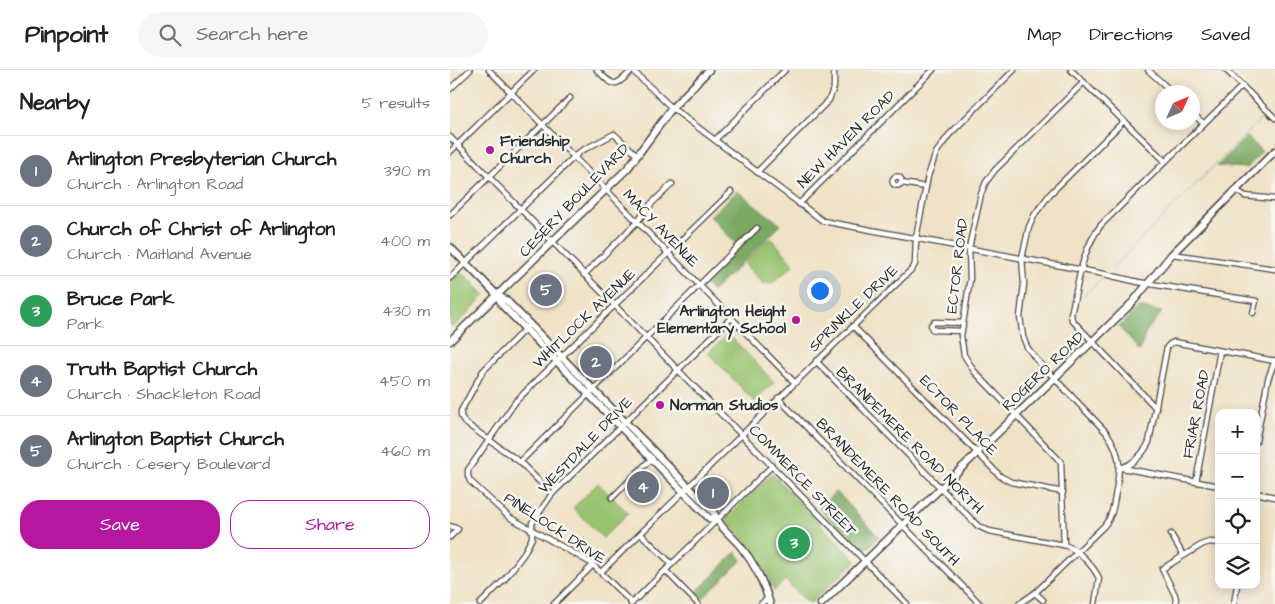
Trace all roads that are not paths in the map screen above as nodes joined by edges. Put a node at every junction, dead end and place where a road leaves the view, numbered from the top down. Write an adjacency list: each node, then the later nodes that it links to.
1 (470, 70): 17 (street)
2 (489, 70): 18 (street, MACY AVENUE)
3 (534, 70): 18 (street)
4 (597, 70): 5 (street)
5 (632, 70): 20 (street)
6 (709, 70): 20 (main road, CESERY BOULEVARD)
7 (785, 70): 27 (street)
8 (834, 70): 34 (street)
9 (933, 70): 43 (street, NEW HAVEN ROAD)
10 (1014, 70): 38 (street, SPRINKLE DRIVE)
11 (1071, 70): 14 (street)
12 (1148, 70): 15 (street)
13 (1226, 70): 16 (street)
14 (1084, 82): 23 (street); 51 (street, ECTOR ROAD)
15 (1164, 85)
16 (1242, 86): 21 (street); 24 (street)
17 (450, 89)
18 (511, 92): 25 (street, MACY AVENUE); 28 (street)
19 (570, 98): 25 (street)
20 (672, 108): 27 (street); 31 (main road, CESERY BOULEVARD)
21 (1275, 118)
22 (1200, 120): 24 (street)
23 (1124, 121): 33 (street); 54 (street)
24 (1203, 123): 33 (street)
25 (542, 125): 32 (street, MACY AVENUE); 35 (street)
26 (450, 137): 28 (street, COMMERCE STREET)
27 (715, 140): 34 (street)
28 (458, 144): 30 (street); 35 (street, COMMERCE STREET)
29 (1275, 151): 40 (main road, ROGERO ROAD)
30 (450, 152)
31 (637, 155): 32 (street); 39 (main road, CESERY BOULEVARD)
32 (574, 157): 39 (street, MACY AVENUE); 44 (street)
33 (1165, 161): 56 (street)
34 (757, 172): 43 (street)
35 (489, 176): 44 (street, COMMERCE STREET); 45 (street)
36 (902, 182): 38 (street)
37 (672, 184): 46 (street)
38 (926, 187): 48 (street, SPRINKLE DRIVE)
39 (606, 190): 46 (street, MACY AVENUE); 49 (main road, CESERY BOULEVARD)
40 (1236, 190): 42 (street); 53 (main road, ROGERO ROAD)
41 (731, 192): 52 (street, WHITLOCK AVENUE)
42 (1275, 198)
43 (799, 204): 48 (street)
44 (521, 209): 49 (street, COMMERCE STREET); 55 (street)
45 (450, 215)
46 (637, 222): 52 (street, MACY AVENUE); 58 (street)
47 (757, 228): 61 (street)
48 (916, 238): 51 (street); 67 (street, SPRINKLE DRIVE)
49 (553, 243): 58 (street, COMMERCE STREET); 62 (main road, CESERY BOULEVARD)
50 (450, 247): 55 (main road)
51 (969, 248): 54 (street); 66 (street, ECTOR ROAD)
52 (668, 254): 61 (street, MACY AVENUE); 63 (street, WHITLOCK AVENUE)
53 (1172, 254): 57 (street); 60 (main road, ROGERO ROAD)
54 (1022, 258): 56 (street); 78 (street)
55 (465, 263): 59 (street); 62 (main road)
56 (1081, 269): 60 (street); 72 (street)
57 (1275, 269)
58 (584, 274): 63 (street, COMMERCE STREET)
59 (450, 278)
60 (1149, 283): 64 (street); 72 (main road, ROGERO ROAD)
61 (700, 286): 65 (street, MACY AVENUE); 70 (street)
62 (498, 296): 68 (main road); 71 (main road, CESERY BOULEVARD)
63 (615, 306): 70 (street, COMMERCE STREET); 74 (street, WHITLOCK AVENUE)
64 (1253, 313)
65 (731, 318): 77 (street, WESTDALE DRIVE); 79 (street, MACY AVENUE)
66 (962, 323): 69 (street, ECTOR ROAD); 69 (street)
67 (854, 326): 75 (street, SPRINKLE DRIVE); 88 (street, ECTOR PLACE)
68 (528, 327): 74 (main road); 87 (street)
69 (961, 331): 83 (street, ECTOR ROAD)
70 (646, 338): 77 (street, COMMERCE STREET); 80 (street)
71 (450, 341)
72 (1092, 342): 78 (main road, ROGERO ROAD); 82 (street)
73 (1220, 351): 76 (street); 82 (street); 94 (street, FRIAR ROAD)
74 (559, 360): 80 (main road); 87 (street, WHITLOCK AVENUE)
75 (816, 361): 79 (street, SPRINKLE DRIVE); 96 (street, BRANDEMERE ROAD NORTH)
76 (1275, 361): 84 (street)
77 (678, 370): 85 (street, WESTDALE DRIVE); 86 (street, COMMERCE STREET)
78 (1054, 378): 83 (main road, ROGERO ROAD); 92 (street)
79 (794, 382): 81 (street, SPRINKLE DRIVE)
80 (591, 392): 85 (main road); 90 (street)
81 (778, 398): 86 (street, SPRINKLE DRIVE); 104 (street, BRANDEMERE ROAD SOUTH)
82 (1156, 408): 92 (street)
83 (1016, 415): 88 (main road, ROGERO ROAD); 98 (street, ECTOR ROAD)
84 (1260, 421)
85 (623, 424): 89 (main road); 99 (street, WESTDALE DRIVE)
86 (741, 435): 91 (street, COMMERCE STREET); 97 (street, SPRINKLE DRIVE)
87 (490, 440): 90 (street); 93 (street, WHITLOCK AVENUE)
88 (978, 452): 96 (main road, ROGERO ROAD); 98 (street, ECTOR PLACE)
89 (654, 456): 97 (main road); 102 (street)
90 (520, 462): 99 (street)
91 (772, 466): 103 (street); 114 (street, COMMERCE STREET)
92 (1120, 468): 94 (street); 112 (street)
93 (467, 473): 106 (street, PINELOCK DRIVE)
94 (1196, 482): 95 (street)
95 (1215, 485)
96 (940, 489): 104 (main road, ROGERO ROAD); 111 (street, BRANDEMERE ROAD NORTH)
97 (686, 490): 103 (main road); 107 (street, SPRINKLE DRIVE)
98 (1063, 492): 111 (street, ECTOR ROAD)
99 (552, 494): 106 (street, WESTDALE DRIVE)
100 (1260, 494): 101 (street)
101 (1275, 497)
102 (612, 498)
103 (717, 520): 115 (street); 122 (main road)
104 (903, 525): 114 (main road, ROGERO ROAD); 130 (street, BRANDEMERE ROAD SOUTH)
105 (450, 526): 109 (street)
106 (532, 530): 116 (street, PINELOCK DRIVE); 123 (street, WESTDALE DRIVE)
107 (641, 534): 115 (street); 118 (street, SPRINKLE DRIVE)
108 (1171, 534): 113 (street)
109 (450, 538)
110 (1215, 543): 113 (street)
111 (1064, 545): 112 (street, BRANDEMERE ROAD NORTH)
112 (1077, 552): 120 (street); 132 (street)
113 (1183, 555): 133 (street)
114 (865, 562): 128 (main road, ROGERO ROAD); 129 (street, COMMERCE STREET)
115 (672, 564): 117 (street)
116 (594, 565): 118 (street, PINELOCK DRIVE); 124 (street)
117 (666, 571): 125 (street); 126 (street)
118 (601, 572): 125 (street, PINELOCK DRIVE)
119 (1236, 589): 134 (street)
120 (1035, 593): 121 (street); 131 (street)
121 (1043, 600)
122 (769, 601): 127 (street)
123 (480, 604)
124 (554, 604)
125 (631, 604)
126 (698, 604)
127 (761, 604)
128 (822, 604)
129 (907, 604)
130 (980, 604)
131 (1019, 604)
132 (1096, 604)
133 (1177, 604)
134 (1234, 604)

